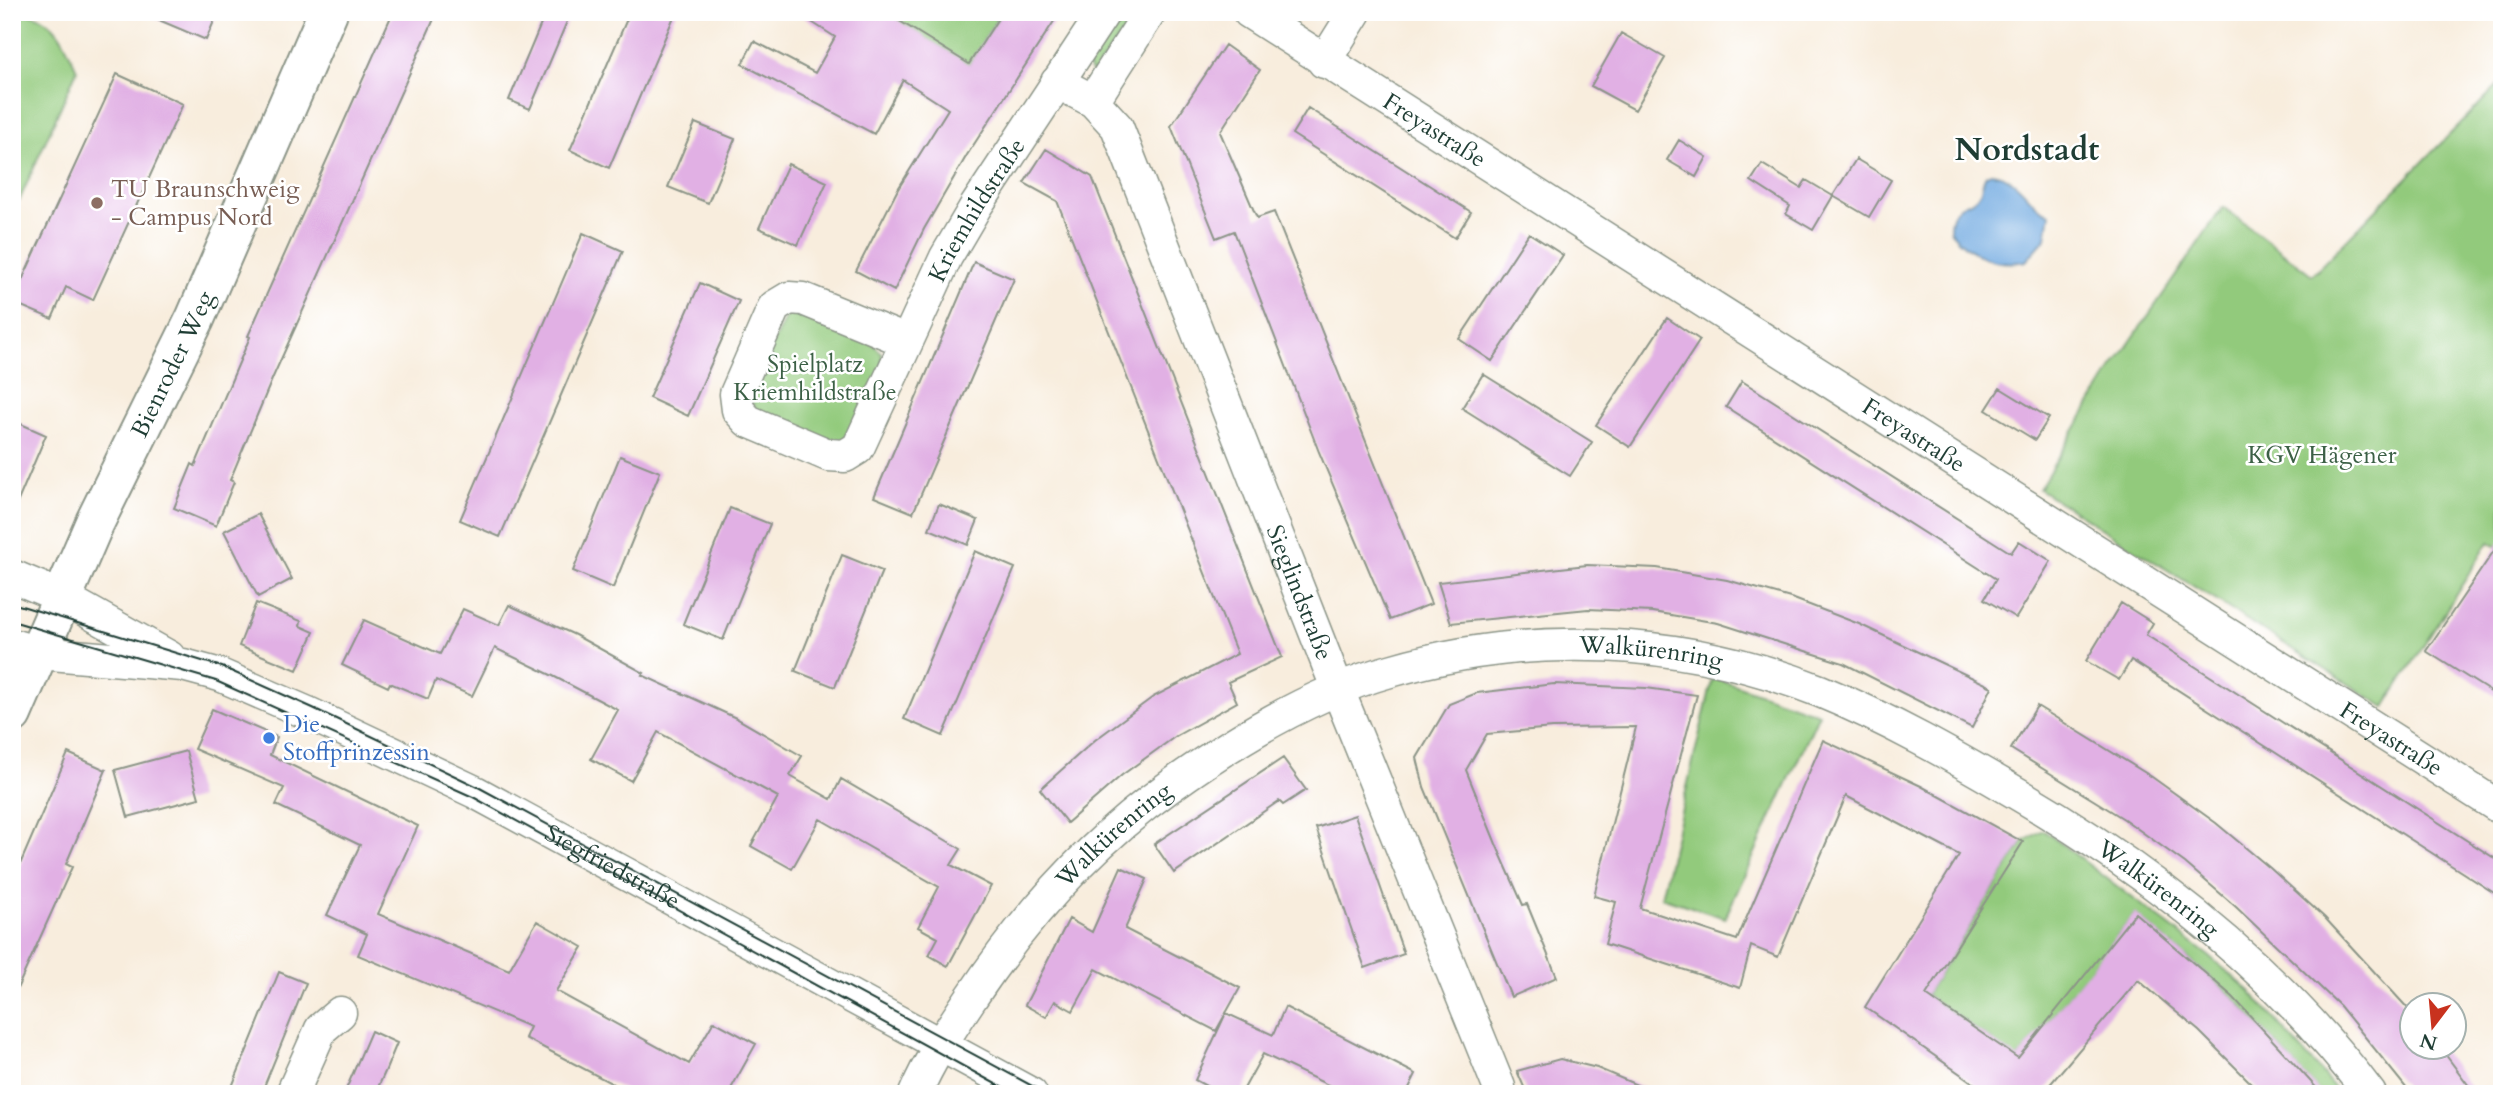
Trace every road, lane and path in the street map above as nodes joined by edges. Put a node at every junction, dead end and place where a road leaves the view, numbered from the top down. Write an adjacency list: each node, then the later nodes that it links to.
1 (328, 12): 11 (main road, Bienroder Weg)
2 (1104, 12): 7 (street, Kriemhildstraße)
3 (1150, 12): 8 (street)
4 (1249, 12): 6 (street, Freyastraße)
5 (1355, 12): 6 (street)
6 (1324, 62): 16 (street, Freyastraße)
7 (1057, 82): 8 (street); 9 (street, Kriemhildstraße)
8 (1093, 102): 14 (street, Sieglindstraße)
9 (906, 341): 9 (street, Kriemhildstraße)
10 (12, 576): 11 (street, Siegfriedstraße)
11 (62, 597): 12 (main road, Bienroder Weg); 13 (street, Siegfriedstraße)
12 (25, 649): 13 (street, Siegfriedstraße); 15 (main road, Bienroder Weg)
13 (183, 665): 18 (street, Siegfriedstraße)
14 (1338, 690): 18 (street, Walkürenring); 19 (street, Sieglindstraße); 23 (street, Walkürenring)
15 (12, 714)
16 (2502, 809)
17 (340, 1013): 20 (street)
18 (941, 1045): 21 (street, Walkürenring); 22 (street, Siegfriedstraße)
19 (1499, 1087)
20 (292, 1094)
21 (915, 1094)
22 (1031, 1094)
23 (2370, 1094)

